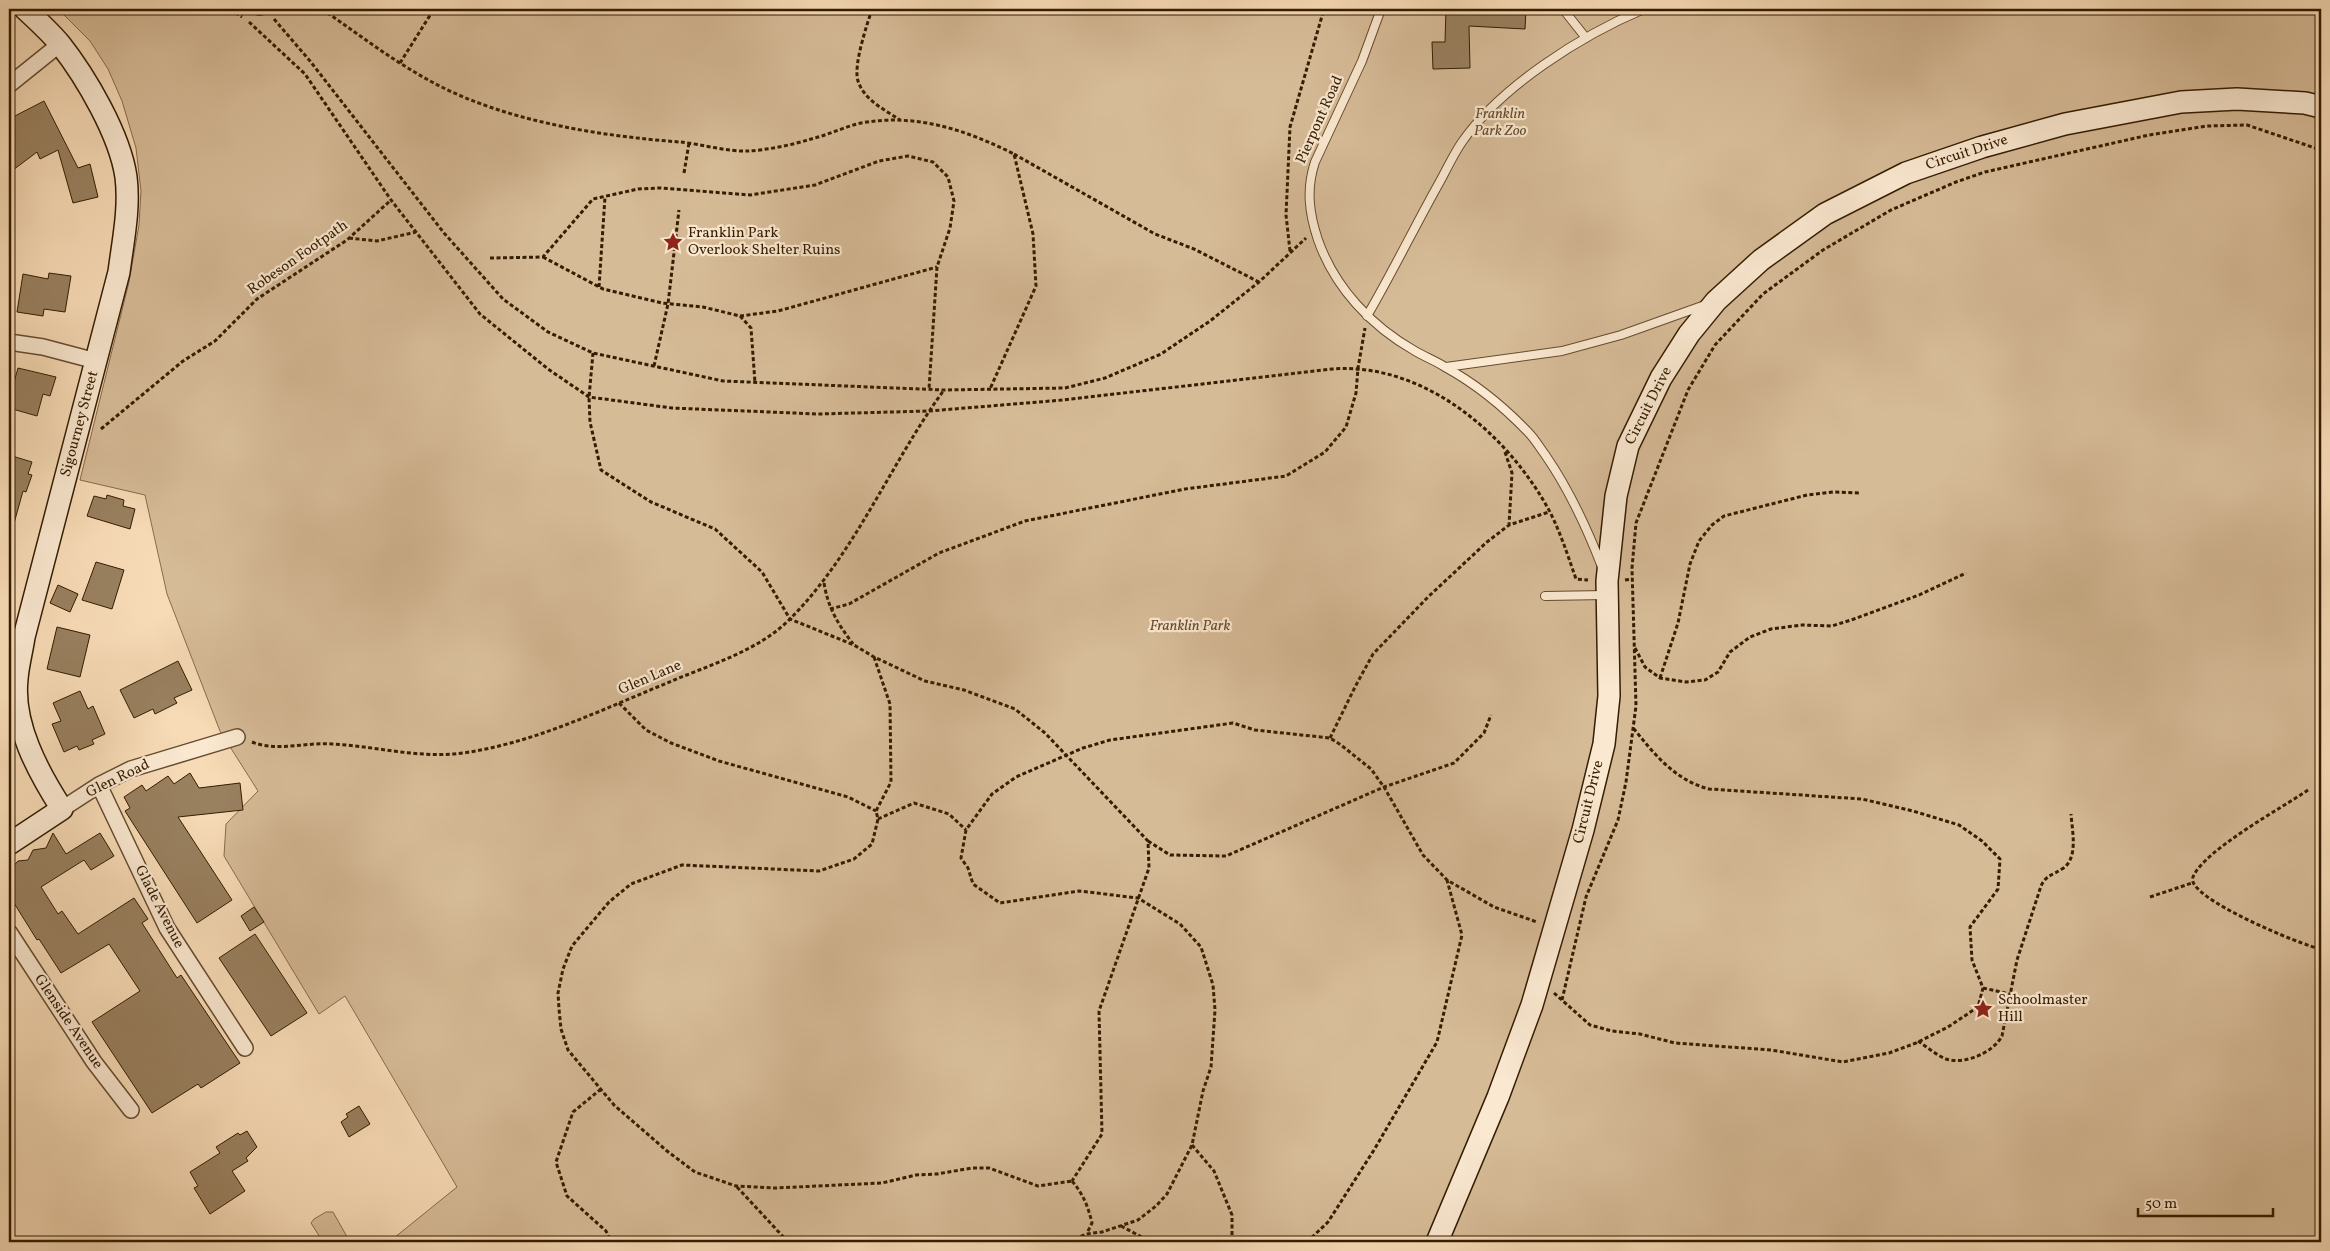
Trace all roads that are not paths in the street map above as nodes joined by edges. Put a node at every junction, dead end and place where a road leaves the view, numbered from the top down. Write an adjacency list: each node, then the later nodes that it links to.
1 (25, 9): 8 (main road, Sigourney Street)
2 (252, 9): 6 (lane)
3 (1381, 9): 12 (lane, Pierpont Road)
4 (1563, 9): 7 (lane)
5 (1644, 9): 7 (lane)
6 (267, 10)
7 (1586, 38): 12 (lane)
8 (60, 44): 9 (street); 14 (main road, Sigourney Street)
9 (9, 85)
10 (2321, 107): 11 (main road, Circuit Drive)
11 (1716, 301): 15 (lane); 16 (main road, Circuit Drive)
12 (1367, 316): 15 (lane, Pierpont Road)
13 (9, 342): 14 (street)
14 (96, 362): 20 (main road, Sigourney Street)
15 (1446, 367): 16 (lane, Pierpont Road)
16 (1608, 588): 17 (lane); 25 (main road, Circuit Drive)
17 (1545, 596)
18 (237, 737): 19 (street, Glen Road)
19 (99, 785): 20 (street, Glen Road); 23 (street, Glade Avenue)
20 (62, 809): 21 (main road, Glen Road)
21 (9, 844)
22 (9, 932): 24 (street, Glenside Avenue)
23 (246, 1048)
24 (131, 1110)
25 (1437, 1242)

